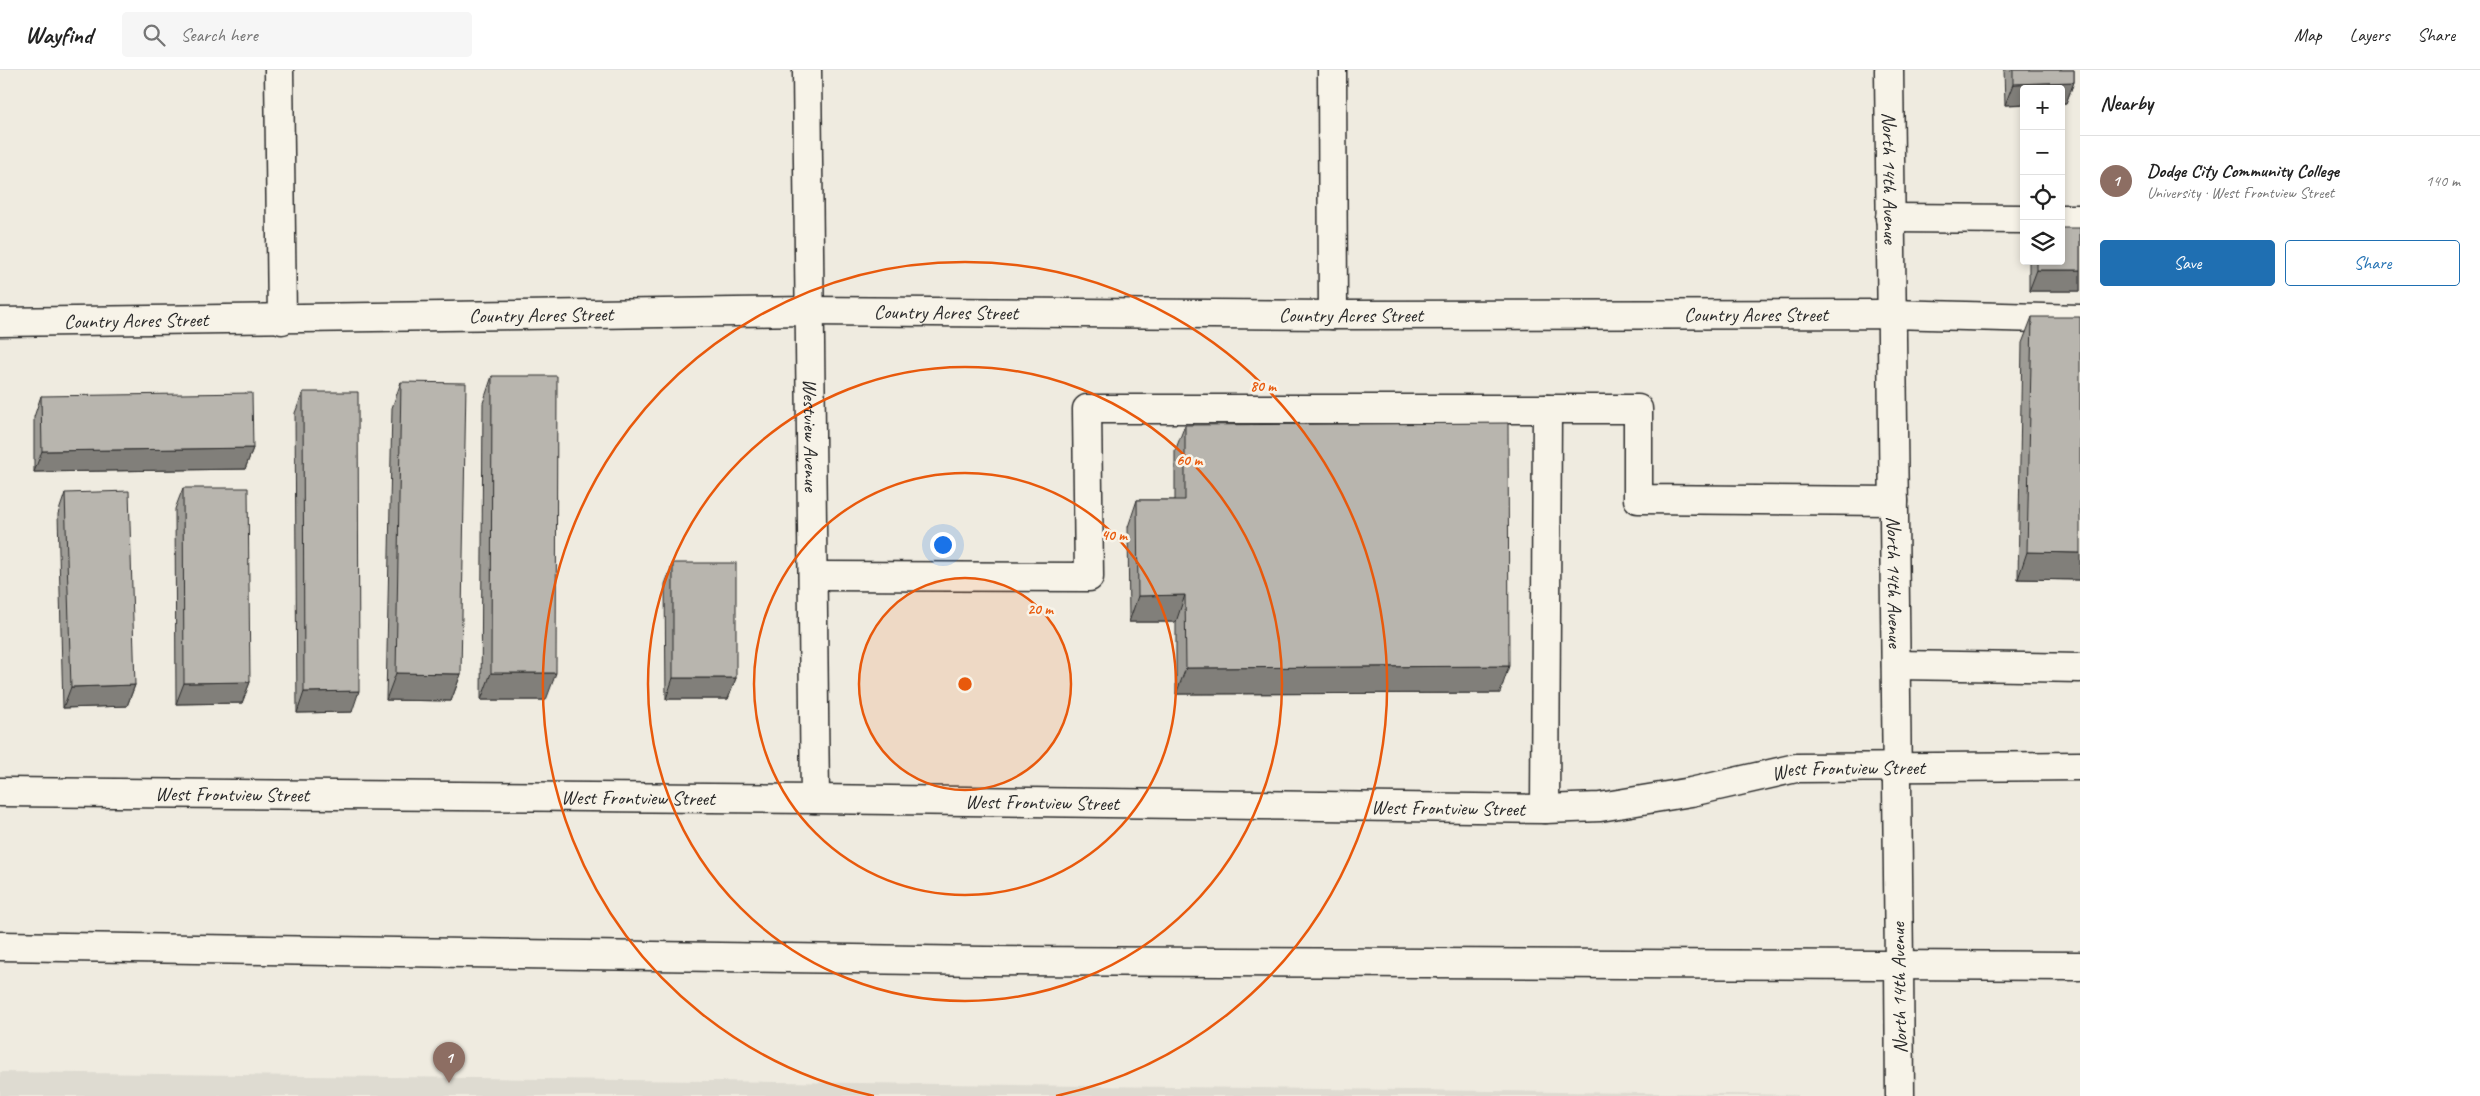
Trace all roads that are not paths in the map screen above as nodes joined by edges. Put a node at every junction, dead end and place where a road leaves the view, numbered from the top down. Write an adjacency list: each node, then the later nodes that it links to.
1 (279, 70): 13 (main road)
2 (807, 70): 9 (main road, Westview Avenue)
3 (1332, 70): 11 (main road)
4 (1889, 70): 5 (main road, North 14th Avenue)
5 (1890, 218): 6 (main road); 10 (main road, North 14th Avenue)
6 (2020, 219)
7 (2065, 219): 8 (main road)
8 (2080, 219)
9 (809, 312): 11 (main road, Country Acres Street); 13 (main road, Country Acres Street); 17 (main road, Westview Avenue)
10 (1891, 314): 11 (main road, Country Acres Street); 12 (main road, Country Acres Street); 16 (main road, North 14th Avenue)
11 (1333, 315)
12 (2080, 319)
13 (282, 320): 14 (main road, Country Acres Street)
14 (0, 322)
15 (1546, 409): 16 (main road); 17 (main road); 24 (main road)
16 (1894, 501): 18 (main road, North 14th Avenue)
17 (813, 576): 23 (main road, Westview Avenue)
18 (1896, 665): 19 (main road); 21 (main road, North 14th Avenue)
19 (2080, 668)
20 (2080, 766): 21 (main road, West Frontview Street)
21 (1896, 767): 24 (main road, West Frontview Street); 26 (main road, North 14th Avenue)
22 (0, 792): 23 (main road, West Frontview Street)
23 (815, 799): 24 (main road, West Frontview Street)
24 (1545, 809)
25 (0, 946): 26 (main road)
26 (1899, 964): 27 (main road); 28 (main road, North 14th Avenue)
27 (2080, 966)
28 (1900, 1096)

